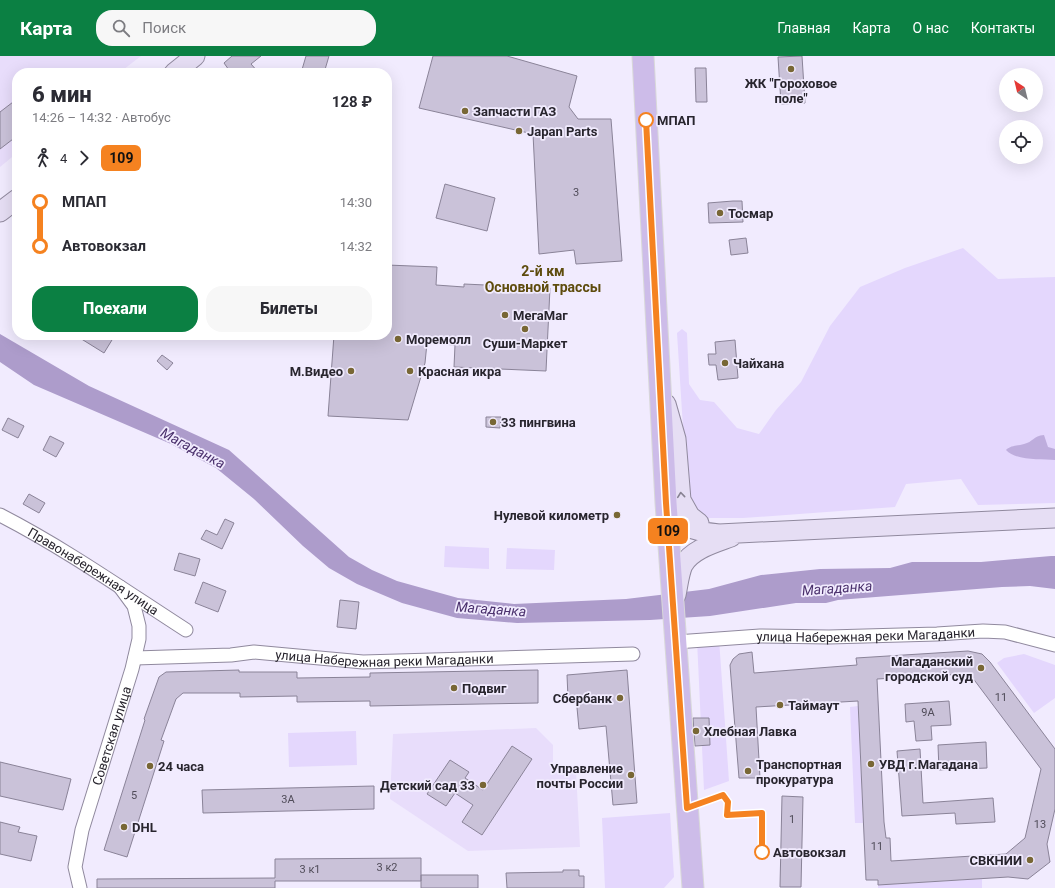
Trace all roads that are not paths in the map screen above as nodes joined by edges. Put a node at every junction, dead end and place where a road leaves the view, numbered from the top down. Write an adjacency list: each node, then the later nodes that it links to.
1 (195, 56): 3 (street)
2 (643, 56): 4 (main road)
3 (180, 68)
4 (660, 384): 5 (main road); 8 (street, one-way to 4)
5 (666, 503): 8 (street); 9 (main road)
6 (0, 515): 10 (street, Правонабережная улица)
7 (1055, 518): 8 (street)
8 (747, 532): 9 (street)
9 (676, 571): 12 (main road)
10 (120, 587): 11 (street, Правонабережная улица); 15 (street, Советская улица)
11 (186, 630)
12 (676, 638): 13 (street, улица Набережная реки Магаданки); 17 (main road)
13 (1055, 645)
14 (633, 654): 15 (street, улица Набережная реки Магаданки)
15 (135, 658): 16 (street, Советская улица)
16 (80, 888)
17 (693, 888)

